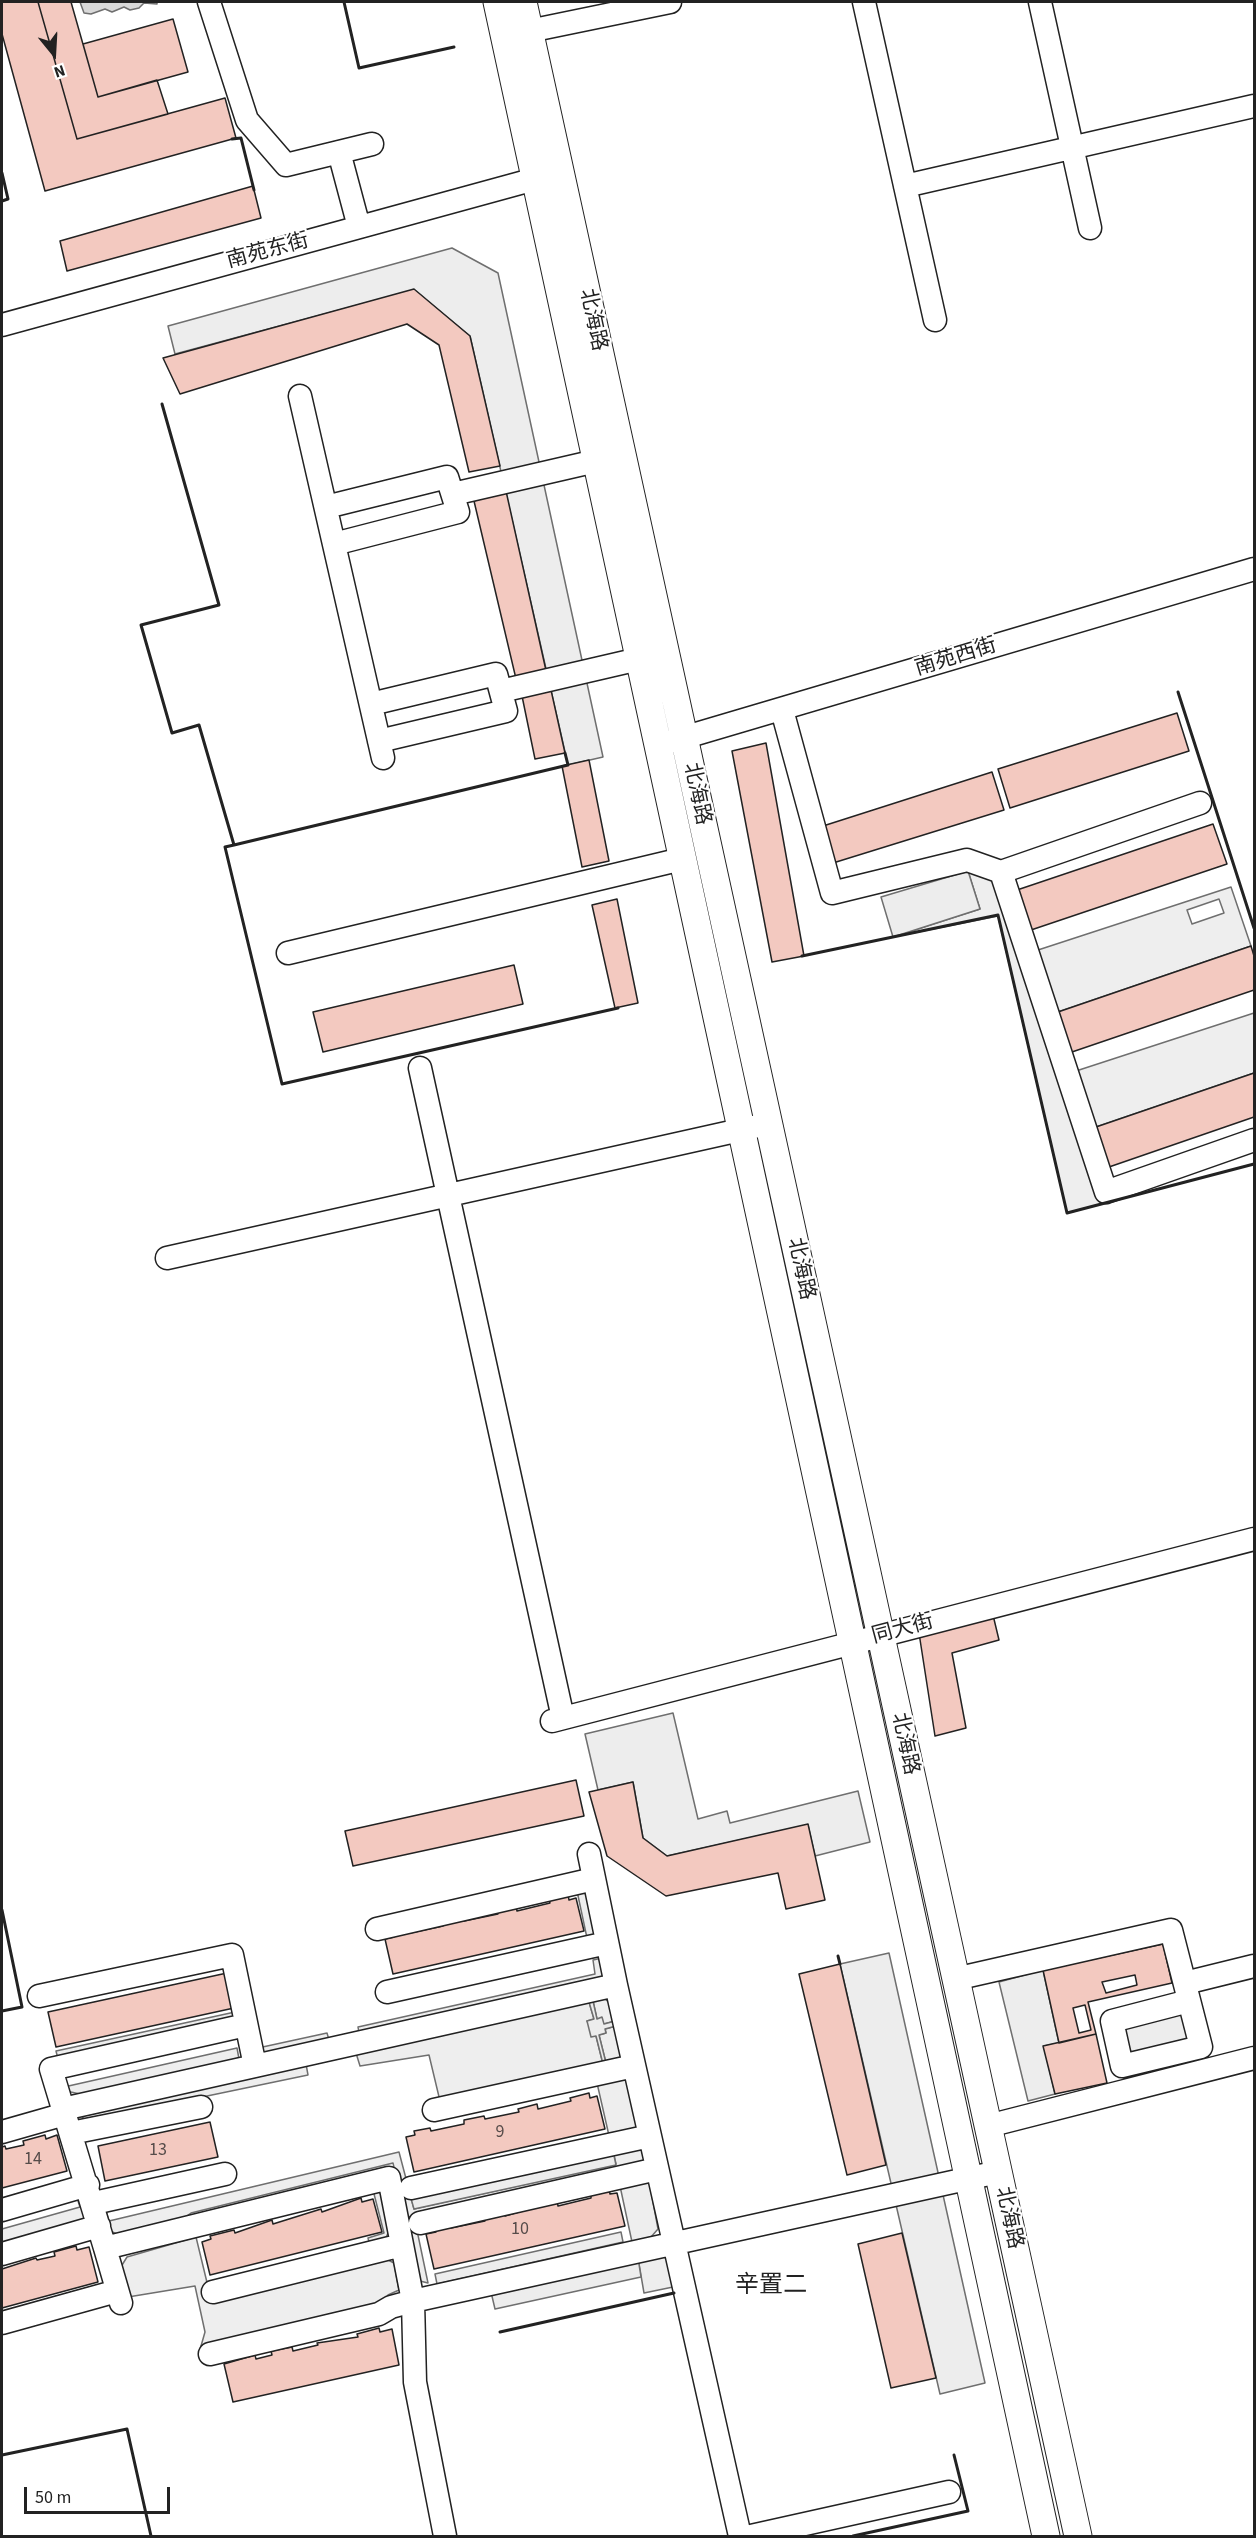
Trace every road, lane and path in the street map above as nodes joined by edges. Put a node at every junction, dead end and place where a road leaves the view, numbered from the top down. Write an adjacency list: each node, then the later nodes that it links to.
1 (209, 2): 11 (street)
2 (496, 2): 12 (main road, 北海路)
3 (523, 2): 7 (main road, 北海路)
4 (670, 2): 7 (street)
5 (864, 2): 13 (street)
6 (1040, 2): 10 (street)
7 (529, 32): 28 (main road, 北海路)
8 (1254, 106): 10 (street)
9 (372, 144): 11 (street)
10 (1071, 148): 13 (street); 15 (street)
11 (339, 152): 14 (street)
12 (535, 179): 14 (street, 南苑东街); 19 (main road, 北海路)
13 (905, 186): 16 (street)
14 (359, 227): 17 (street, 南苑东街)
15 (1090, 228)
16 (935, 320)
17 (2, 325)
18 (300, 396): 21 (street)
19 (596, 461): 20 (street); 24 (main road, 北海路)
20 (453, 494): 21 (street); 22 (street)
21 (326, 507): 22 (street)
22 (334, 544): 26 (street)
23 (1254, 569): 27 (street, 南苑西街)
24 (639, 659): 25 (street); 29 (main road, 北海路)
25 (501, 691): 26 (street); 26 (street)
26 (371, 704)
27 (782, 710): 28 (street, 南苑西街); 32 (street)
28 (684, 739): 29 (street, 南苑西街); 35 (main road, 北海路)
29 (658, 746): 31 (main road, 北海路)
30 (1200, 803): 32 (street)
31 (682, 859): 33 (street); 36 (main road, 北海路)
32 (1001, 872): 37 (street)
33 (288, 953)
34 (420, 1068): 38 (street)
35 (768, 1124): 36 (street); 41 (main road, 北海路)
36 (741, 1130): 38 (street); 42 (main road, 北海路)
37 (1254, 1140)
38 (448, 1195): 39 (street); 42 (street, 同大街)
39 (167, 1258)
40 (1254, 1539): 41 (street, 同大街)
41 (880, 1635): 42 (street, 同大街); 48 (main road, 北海路)
42 (852, 1644): 65 (main road, 北海路)
43 (589, 1854): 44 (street)
44 (594, 1879): 45 (street); 46 (street)
45 (377, 1929)
46 (607, 1943): 49 (street); 50 (street)
47 (1254, 1966): 48 (street)
48 (956, 1979): 59 (main road, 北海路)
49 (616, 1985): 54 (street); 55 (street)
50 (387, 1992)
51 (39, 1996): 52 (street)
52 (246, 2025): 54 (street); 58 (street)
53 (1254, 2058): 59 (street)
54 (255, 2066): 58 (street)
55 (634, 2066): 57 (street); 61 (street)
56 (201, 2107): 58 (street)
57 (434, 2110)
58 (66, 2119): 60 (street); 67 (street)
59 (988, 2126): 63 (main road, 北海路)
60 (2, 2132)
61 (650, 2136): 62 (street); 66 (street)
62 (657, 2169): 69 (street); 71 (street)
63 (998, 2172): 65 (street); 84 (main road, 北海路)
64 (225, 2174): 67 (street)
65 (968, 2177): 71 (street); 83 (main road, 北海路)
66 (411, 2188)
67 (91, 2194): 68 (street); 70 (street)
68 (2, 2210)
69 (420, 2223)
70 (99, 2226): 73 (street); 74 (street)
71 (673, 2243): 76 (street); 81 (street)
72 (402, 2245): 73 (street); 75 (street); 76 (street)
73 (105, 2248): 77 (street)
74 (2, 2254)
75 (213, 2292)
76 (413, 2301): 78 (street); 80 (street)
77 (2, 2323)
78 (210, 2354)
79 (949, 2492): 82 (street)
80 (444, 2529)
81 (740, 2536)
82 (750, 2536)
83 (1046, 2536)
84 (1078, 2536)

